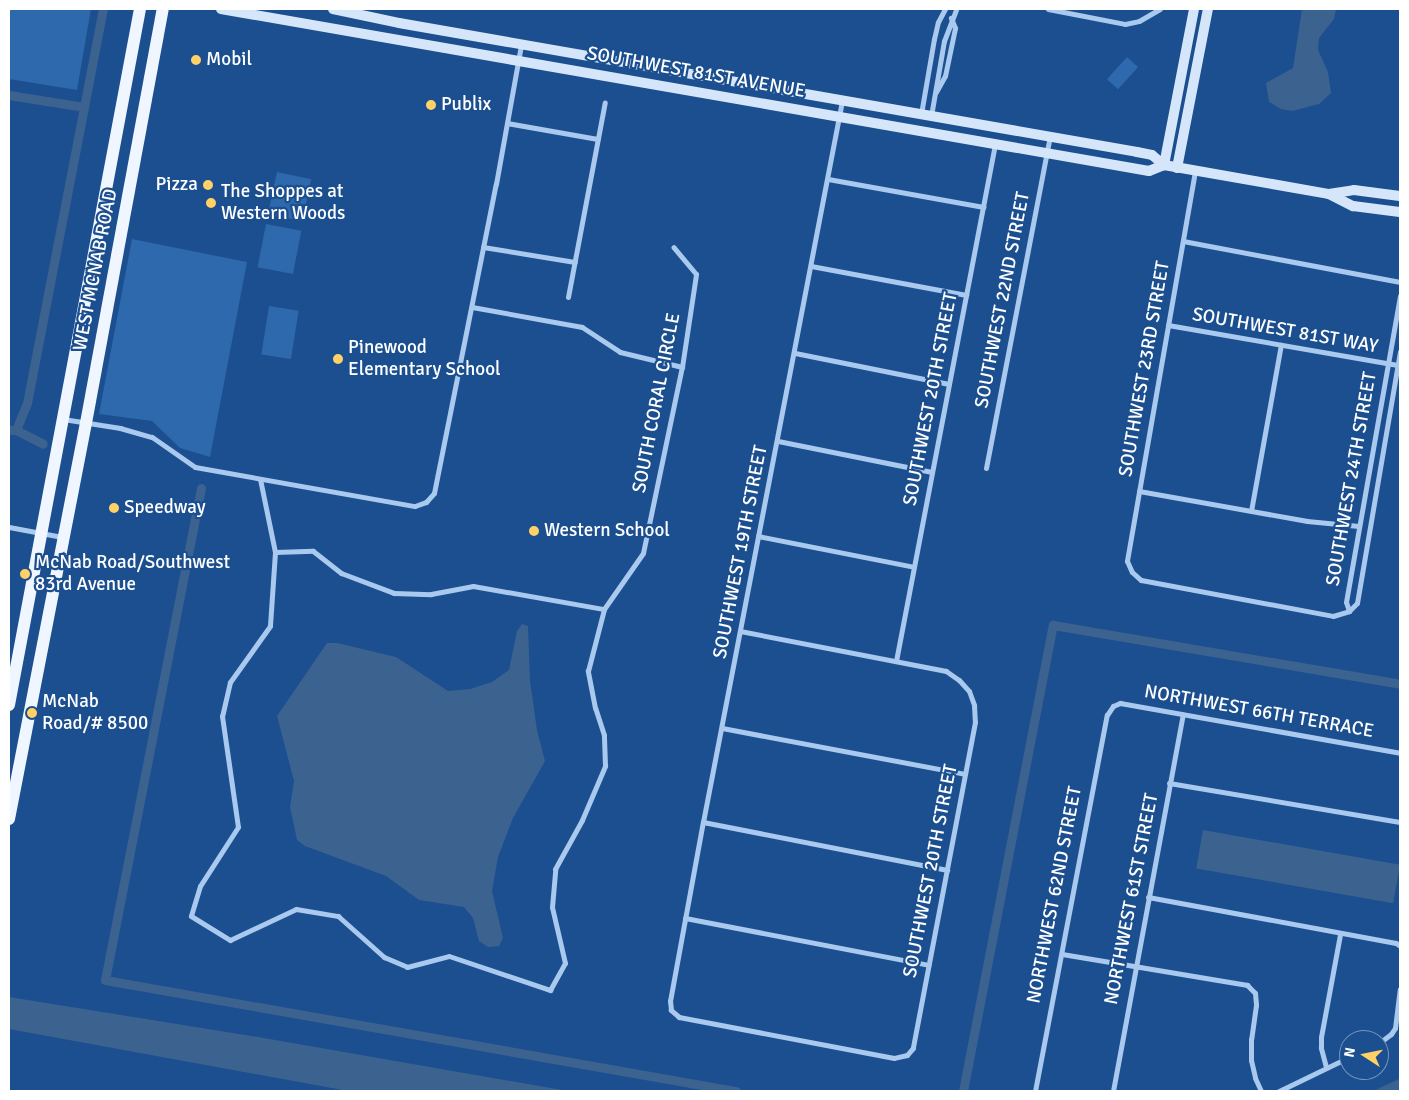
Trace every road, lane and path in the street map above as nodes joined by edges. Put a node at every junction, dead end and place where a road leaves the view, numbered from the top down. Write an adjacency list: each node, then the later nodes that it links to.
1 (140, 9): 54 (main road, WEST MCNAB ROAD)
2 (163, 9): 55 (main road, WEST MCNAB ROAD)
3 (221, 9): 16 (street, SOUTHWEST 81ST AVENUE)
4 (333, 9): 12 (street, SOUTHWEST 81ST AVENUE)
5 (945, 9): 13 (street)
6 (956, 9): 11 (street)
7 (1048, 9): 8 (street)
8 (1160, 9)
9 (1194, 9): 15 (street)
10 (1208, 9): 17 (street)
11 (951, 18): 14 (street); 18 (street)
12 (521, 44): 16 (street); 19 (street, SOUTHWEST 81ST AVENUE)
13 (932, 48): 14 (street); 22 (street)
14 (943, 49): 18 (street)
15 (1186, 54): 17 (street); 28 (street)
16 (518, 60): 21 (street, SOUTHWEST 81ST AVENUE); 23 (street)
17 (1196, 68): 29 (street)
18 (935, 92): 22 (street)
19 (842, 100): 21 (street, SOUTHWEST 19TH STREET); 22 (street, SOUTHWEST 81ST AVENUE)
20 (605, 102): 25 (street)
21 (840, 116): 26 (street, SOUTHWEST 81ST AVENUE); 31 (street, SOUTHWEST 19TH STREET)
22 (926, 116): 24 (street, SOUTHWEST 81ST AVENUE)
23 (507, 122): 25 (street); 37 (street)
24 (1050, 137): 27 (street, SOUTHWEST 22ND STREET); 28 (street, SOUTHWEST 81ST AVENUE)
25 (598, 139): 39 (street)
26 (995, 144): 27 (street, SOUTHWEST 81ST AVENUE); 34 (street, SOUTHWEST 20TH STREET)
27 (1047, 152): 28 (street, SOUTHWEST 81ST AVENUE); 57 (street, SOUTHWEST 22ND STREET)
28 (1164, 165): 29 (street, SOUTHWEST 81ST AVENUE)
29 (1177, 168): 30 (street, SOUTHWEST 81ST AVENUE)
30 (1195, 171): 32 (street, SOUTHWEST 81ST AVENUE); 36 (street, SOUTHWEST 23RD STREET)
31 (828, 179): 34 (street); 40 (street, SOUTHWEST 19TH STREET)
32 (1329, 194): 33 (street); 35 (street)
33 (1400, 196)
34 (983, 207): 42 (street, SOUTHWEST 20TH STREET)
35 (1400, 212)
36 (1183, 241): 41 (street); 46 (street, SOUTHWEST 23RD STREET)
37 (484, 247): 39 (street); 45 (street)
38 (673, 247): 52 (street, SOUTH CORAL CIRCLE)
39 (575, 262): 44 (street)
40 (811, 266): 42 (street); 49 (street, SOUTHWEST 19TH STREET)
41 (1400, 282)
42 (966, 295): 53 (street, SOUTHWEST 20TH STREET)
43 (1400, 296): 50 (street, SOUTHWEST 24TH STREET)
44 (568, 297)
45 (472, 307): 52 (street); 59 (street)
46 (1168, 325): 47 (street, SOUTHWEST 81ST WAY); 60 (street, SOUTHWEST 23RD STREET)
47 (1281, 345): 50 (street, SOUTHWEST 81ST WAY); 61 (street)
48 (1400, 352): 51 (street, SOUTHWEST 24TH STREET)
49 (795, 353): 53 (street); 56 (street, SOUTHWEST 19TH STREET)
50 (1388, 364): 51 (street, SOUTHWEST 81ST WAY); 62 (street, SOUTHWEST 24TH STREET)
51 (1398, 365): 70 (street, SOUTHWEST 24TH STREET)
52 (682, 367): 69 (street, SOUTH CORAL CIRCLE)
53 (949, 384): 58 (street, SOUTHWEST 20TH STREET)
54 (62, 419): 55 (street); 64 (main road, WEST MCNAB ROAD)
55 (86, 422): 59 (street); 66 (main road, WEST MCNAB ROAD)
56 (778, 441): 58 (street); 65 (street, SOUTHWEST 19TH STREET)
57 (986, 468)
58 (932, 472): 68 (street, SOUTHWEST 20TH STREET)
59 (260, 479): 67 (street)
60 (1139, 491): 61 (street); 70 (street, SOUTHWEST 23RD STREET)
61 (1251, 511): 62 (street)
62 (1359, 526): 70 (street, SOUTHWEST 24TH STREET)
63 (9, 527): 64 (street)
64 (41, 533): 66 (street); 73 (main road, WEST MCNAB ROAD)
65 (758, 536): 68 (street); 71 (street, SOUTHWEST 19TH STREET)
66 (64, 538): 80 (main road, WEST MCNAB ROAD)
67 (275, 552): 69 (street); 69 (street, SOUTH CORAL CIRCLE)
68 (914, 567): 72 (street, SOUTHWEST 20TH STREET)
69 (604, 609)
70 (1348, 611)
71 (740, 630): 72 (street); 76 (street, SOUTHWEST 19TH STREET)
72 (896, 661): 78 (street, SOUTHWEST 20TH STREET)
73 (9, 705)
74 (1113, 706): 75 (street, NORTHWEST 66TH TERRACE); 88 (street, NORTHWEST 62ND STREET)
75 (1183, 714): 77 (street, NORTHWEST 66TH TERRACE); 79 (street, NORTHWEST 61ST STREET)
76 (722, 728): 78 (street); 81 (street, SOUTHWEST 19TH STREET)
77 (1400, 753)
78 (965, 774): 83 (street, SOUTHWEST 20TH STREET)
79 (1169, 783): 82 (street); 84 (street, NORTHWEST 61ST STREET)
80 (9, 819)
81 (703, 822): 83 (street); 85 (street, SOUTHWEST 19TH STREET)
82 (1400, 822)
83 (947, 870): 89 (street, SOUTHWEST 20TH STREET)
84 (1148, 897): 86 (street); 90 (street, NORTHWEST 61ST STREET)
85 (686, 918): 89 (street); 93 (street, SOUTHWEST 19TH STREET)
86 (1340, 934): 87 (street); 95 (street)
87 (1400, 946)
88 (1062, 954): 90 (street); 96 (street, NORTHWEST 62ND STREET)
89 (928, 965): 93 (street, SOUTHWEST 20TH STREET)
90 (1134, 967): 97 (street, NORTHWEST 61ST STREET); 98 (street)
91 (1400, 989): 92 (street)
92 (1389, 1036)
93 (907, 1055)
94 (1339, 1061): 95 (street)
95 (1326, 1067): 99 (street)
96 (1035, 1091)
97 (1113, 1091)
98 (1261, 1091)
99 (1279, 1091)

